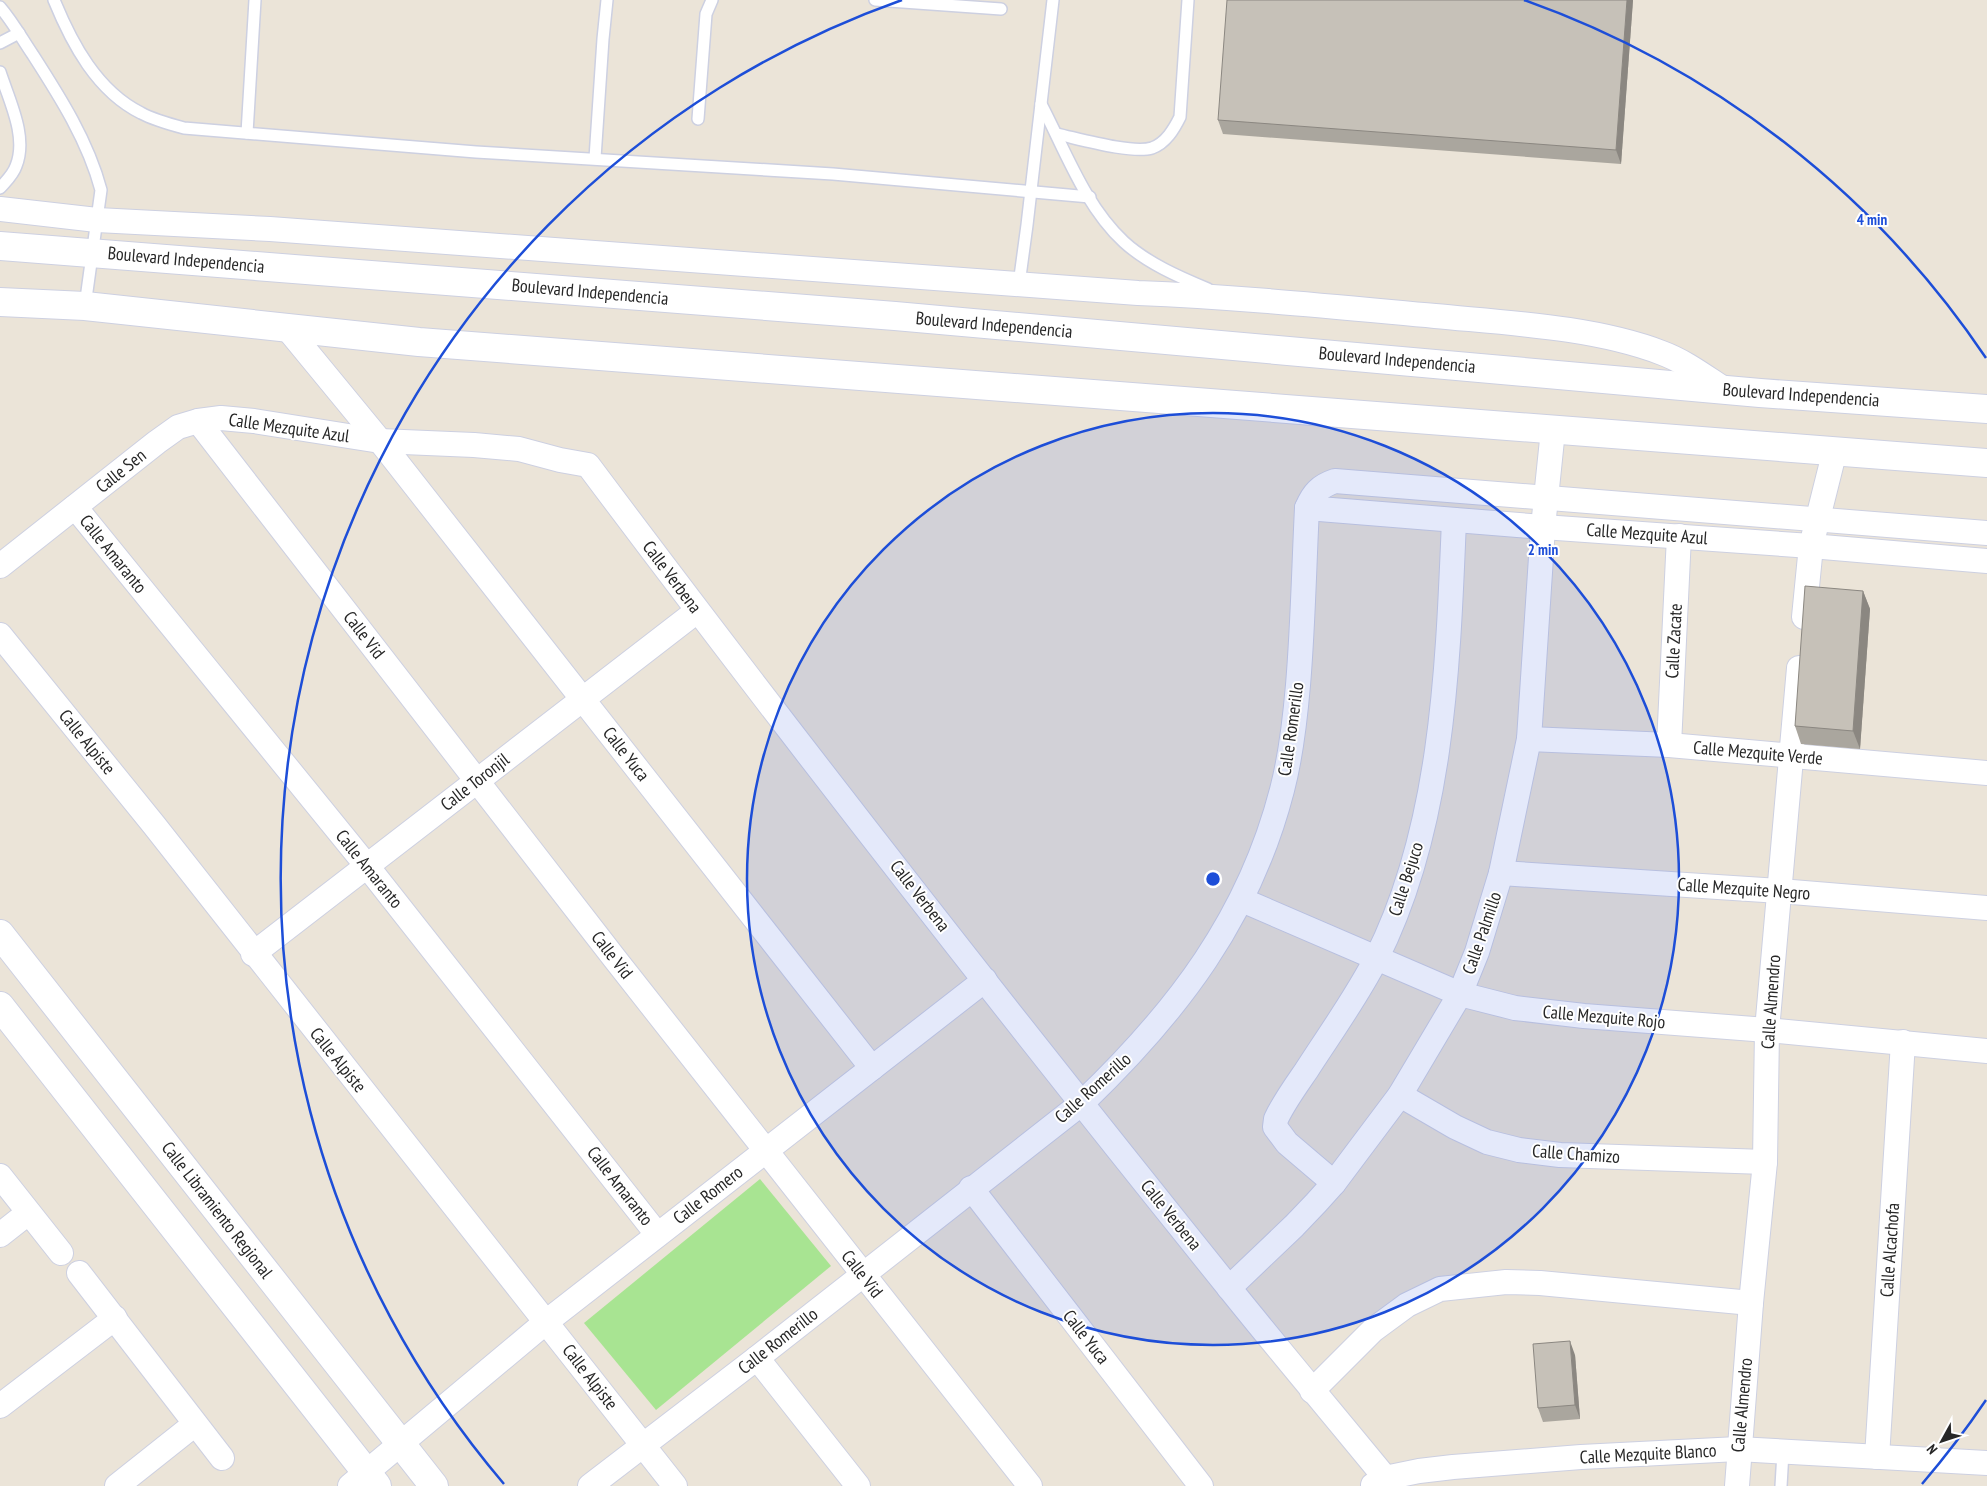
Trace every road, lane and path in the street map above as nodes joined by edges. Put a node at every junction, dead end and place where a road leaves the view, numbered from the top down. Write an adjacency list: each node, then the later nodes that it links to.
1 (54, 0): 15 (lane)
2 (255, 0): 15 (lane)
3 (607, 0): 17 (lane)
4 (712, 0): 14 (lane)
5 (875, 0): 9 (lane)
6 (1053, 0): 13 (lane)
7 (1188, 0): 16 (lane)
8 (0, 7): 10 (lane)
9 (1001, 9)
10 (19, 33): 11 (lane); 22 (lane)
11 (0, 44)
12 (0, 72): 18 (lane)
13 (1041, 104): 16 (lane); 19 (lane)
14 (698, 119)
15 (247, 133): 17 (lane)
16 (1057, 134): 20 (lane)
17 (595, 158): 19 (lane)
18 (0, 188)
19 (1031, 191): 20 (lane); 25 (lane)
20 (1090, 197): 26 (lane)
21 (0, 209): 22 (street)
22 (97, 220): 24 (lane); 25 (street)
23 (0, 246): 24 (main road, Boulevard Independencia)
24 (93, 252): 28 (lane); 30 (main road, Boulevard Independencia)
25 (1019, 284): 26 (street)
26 (1226, 296): 30 (street)
27 (0, 302): 28 (main road)
28 (85, 306): 29 (main road)
29 (287, 328): 33 (main road); 34 (street, Calle Yuca)
30 (1724, 389): 31 (main road, Boulevard Independencia)
31 (1987, 409)
32 (198, 421): 34 (street, Calle Mezquite Azul); 38 (street, Calle Sen); 55 (street, Calle Vid)
33 (1553, 430): 35 (main road); 37 (street, Calle Palmillo)
34 (380, 440): 48 (street, Calle Verbena); 50 (street, Calle Yuca)
35 (1835, 450): 36 (main road); 40 (street, Calle Almendro)
36 (1987, 463)
37 (1546, 499): 39 (street); 40 (street); 42 (street, Calle Palmillo)
38 (75, 507): 47 (street, Calle Sen); 56 (street, Calle Amaranto)
39 (1307, 508): 41 (street, Calle Mezquite Azul); 59 (street, Calle Romerillo)
40 (1818, 518): 43 (street); 45 (street, Calle Almendro)
41 (1454, 520): 42 (street, Calle Mezquite Azul); 63 (street, Calle Bejuco)
42 (1543, 527): 44 (street, Calle Mezquite Azul); 51 (street, Calle Palmillo)
43 (1987, 533)
44 (1679, 536): 45 (street, Calle Mezquite Azul); 52 (street, Calle Zacate)
45 (1811, 546): 46 (street, Calle Mezquite Azul); 53 (street, Calle Almendro)
46 (1987, 561)
47 (0, 566)
48 (697, 611): 50 (street, Calle Toronjil); 64 (street, Calle Verbena)
49 (0, 635): 62 (street, Calle Alpiste)
50 (583, 699): 55 (street, Calle Toronjil); 70 (street, Calle Yuca)
51 (1529, 740): 52 (street, Calle Mezquite Verde); 57 (street, Calle Palmillo)
52 (1669, 745): 53 (street, Calle Mezquite Verde)
53 (1791, 757): 54 (street, Calle Mezquite Verde); 58 (street, Calle Almendro)
54 (1987, 772)
55 (476, 781): 56 (street, Calle Toronjil); 73 (street, Calle Vid)
56 (367, 866): 62 (street, Calle Toronjil); 79 (street, Calle Amaranto)
57 (1501, 873): 58 (street, Calle Mezquite Negro); 65 (street, Calle Palmillo)
58 (1780, 891): 60 (street, Calle Mezquite Negro); 67 (street, Calle Almendro)
59 (1242, 900): 63 (street, Calle Mezquite Rojo); 72 (street, Calle Romerillo)
60 (1987, 908)
61 (0, 934): 92 (main road, Calle Libramiento Regional)
62 (254, 954): 87 (street, Calle Alpiste)
63 (1376, 959): 65 (street, Calle Mezquite Rojo); 76 (street, Calle Bejuco)
64 (985, 980): 70 (street, Calle Romero); 72 (street, Calle Verbena)
65 (1460, 994): 67 (street, Calle Mezquite Rojo); 71 (street, Calle Palmillo)
66 (0, 1006): 99 (main road)
67 (1767, 1030): 68 (street, Calle Mezquite Rojo); 74 (street, Calle Almendro)
68 (1903, 1042): 69 (street, Calle Mezquite Rojo); 96 (street, Calle Alcachofa)
69 (1987, 1051)
70 (872, 1068): 73 (street, Calle Romero)
71 (1400, 1095): 74 (street, Calle Chamizo); 76 (street, Calle Palmillo)
72 (1082, 1103): 77 (street, Calle Romerillo); 84 (street, Calle Verbena)
73 (765, 1151): 79 (street, Calle Romero); 83 (street, Calle Vid)
74 (1765, 1162): 85 (street, Calle Almendro)
75 (0, 1176): 78 (street)
76 (1334, 1182): 84 (street, Calle Palmillo)
77 (971, 1188): 83 (street, Calle Romerillo); 107 (street, Calle Yuca)
78 (28, 1212): 80 (street); 81 (street)
79 (658, 1234): 87 (street, Calle Romero)
80 (0, 1235)
81 (61, 1253)
82 (79, 1273): 86 (street)
83 (863, 1275): 88 (street, Calle Romerillo); 106 (street, Calle Vid)
84 (1229, 1288): 89 (street, Calle Verbena)
85 (1750, 1303): 89 (street); 94 (street, Calle Almendro)
86 (115, 1318): 90 (street); 91 (street)
87 (546, 1322): 92 (street, Calle Romero); 93 (street, Calle Alpiste)
88 (757, 1358): 93 (street, Calle Romerillo); 105 (street)
89 (1312, 1391): 100 (street, Calle Verbena)
90 (0, 1406)
91 (195, 1424): 97 (street); 101 (street)
92 (401, 1444): 99 (street, Calle Romero); 102 (main road, Calle Libramiento Regional)
93 (643, 1446): 103 (street, Calle Romerillo); 104 (street, Calle Alpiste)
94 (1738, 1449): 95 (street, Calle Mezquite Blanco); 100 (street, Calle Mezquite Blanco); 108 (street, Calle Almendro)
95 (1783, 1452): 96 (street, Calle Mezquite Blanco); 109 (lane)
96 (1877, 1457): 98 (street, Calle Mezquite Blanco)
97 (222, 1458)
98 (1987, 1463)
99 (365, 1482)
100 (1383, 1483)
101 (117, 1486)
102 (434, 1486)
103 (590, 1486)
104 (675, 1486)
105 (858, 1486)
106 (1030, 1486)
107 (1201, 1486)
108 (1737, 1486)
109 (1781, 1486)

